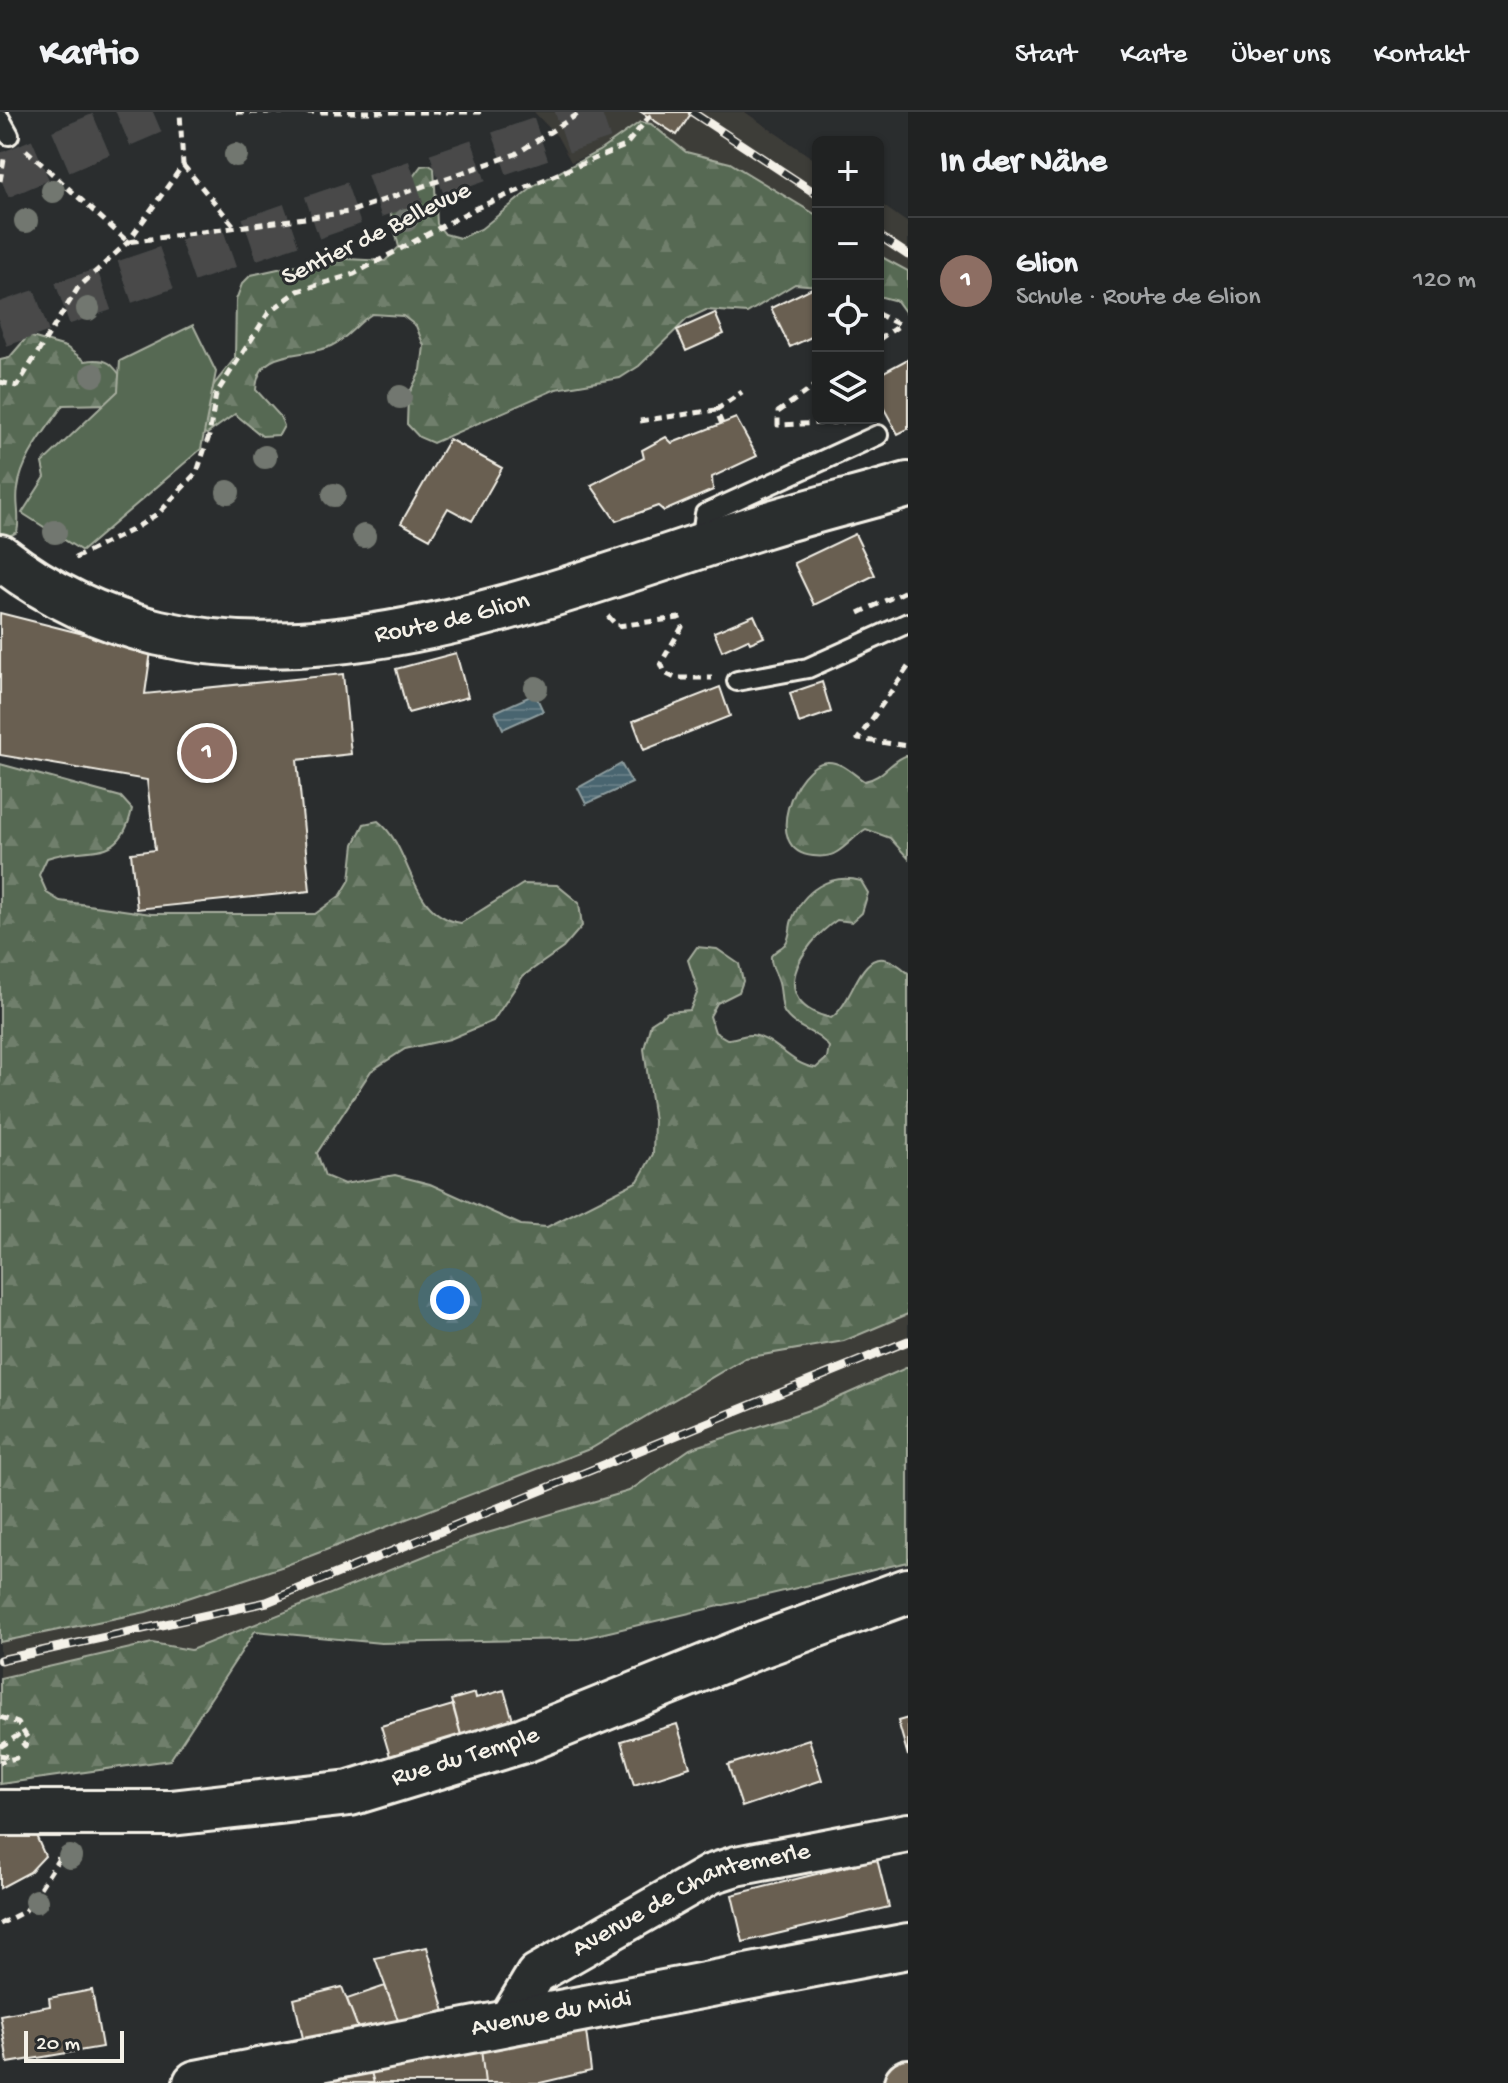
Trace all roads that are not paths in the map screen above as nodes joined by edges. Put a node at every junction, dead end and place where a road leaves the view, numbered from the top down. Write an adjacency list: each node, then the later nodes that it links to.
1 (878, 435): 3 (lane)
2 (908, 485): 3 (street, Route de Glion)
3 (701, 546): 4 (street, Route de Glion)
4 (0, 557)
5 (908, 623): 6 (lane)
6 (737, 681)
7 (908, 1591): 8 (street, Rue du Temple)
8 (0, 1813)
9 (908, 1833): 11 (street, Avenue de Chantemerle)
10 (908, 1946): 11 (street, Avenue du Midi)
11 (507, 2022): 12 (street, Avenue du Midi)
12 (196, 2083)

